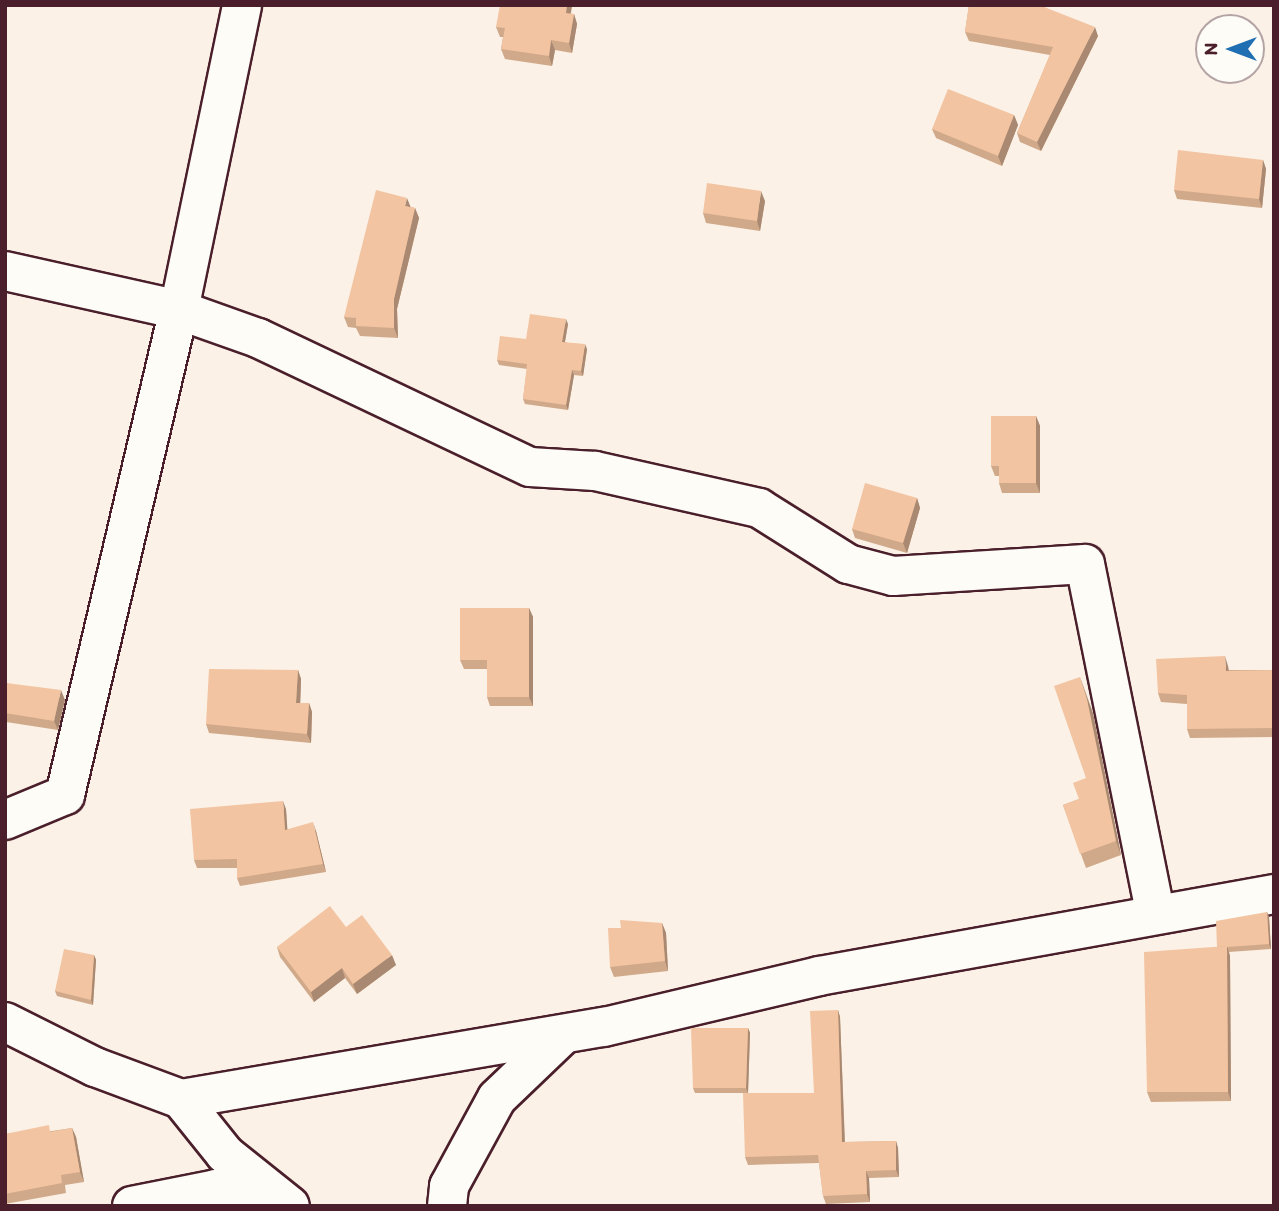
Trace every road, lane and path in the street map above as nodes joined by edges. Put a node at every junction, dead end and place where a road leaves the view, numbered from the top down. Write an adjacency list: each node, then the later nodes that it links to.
1 (242, 5): 3 (street)
2 (5, 271): 3 (street)
3 (179, 310): 4 (street); 6 (street)
4 (5, 820)
5 (1274, 894): 6 (street)
6 (1155, 911): 8 (street)
7 (5, 1022): 9 (street)
8 (563, 1035): 9 (street); 12 (street)
9 (181, 1099): 10 (street)
10 (280, 1200): 11 (street)
11 (132, 1206)
12 (447, 1206)

